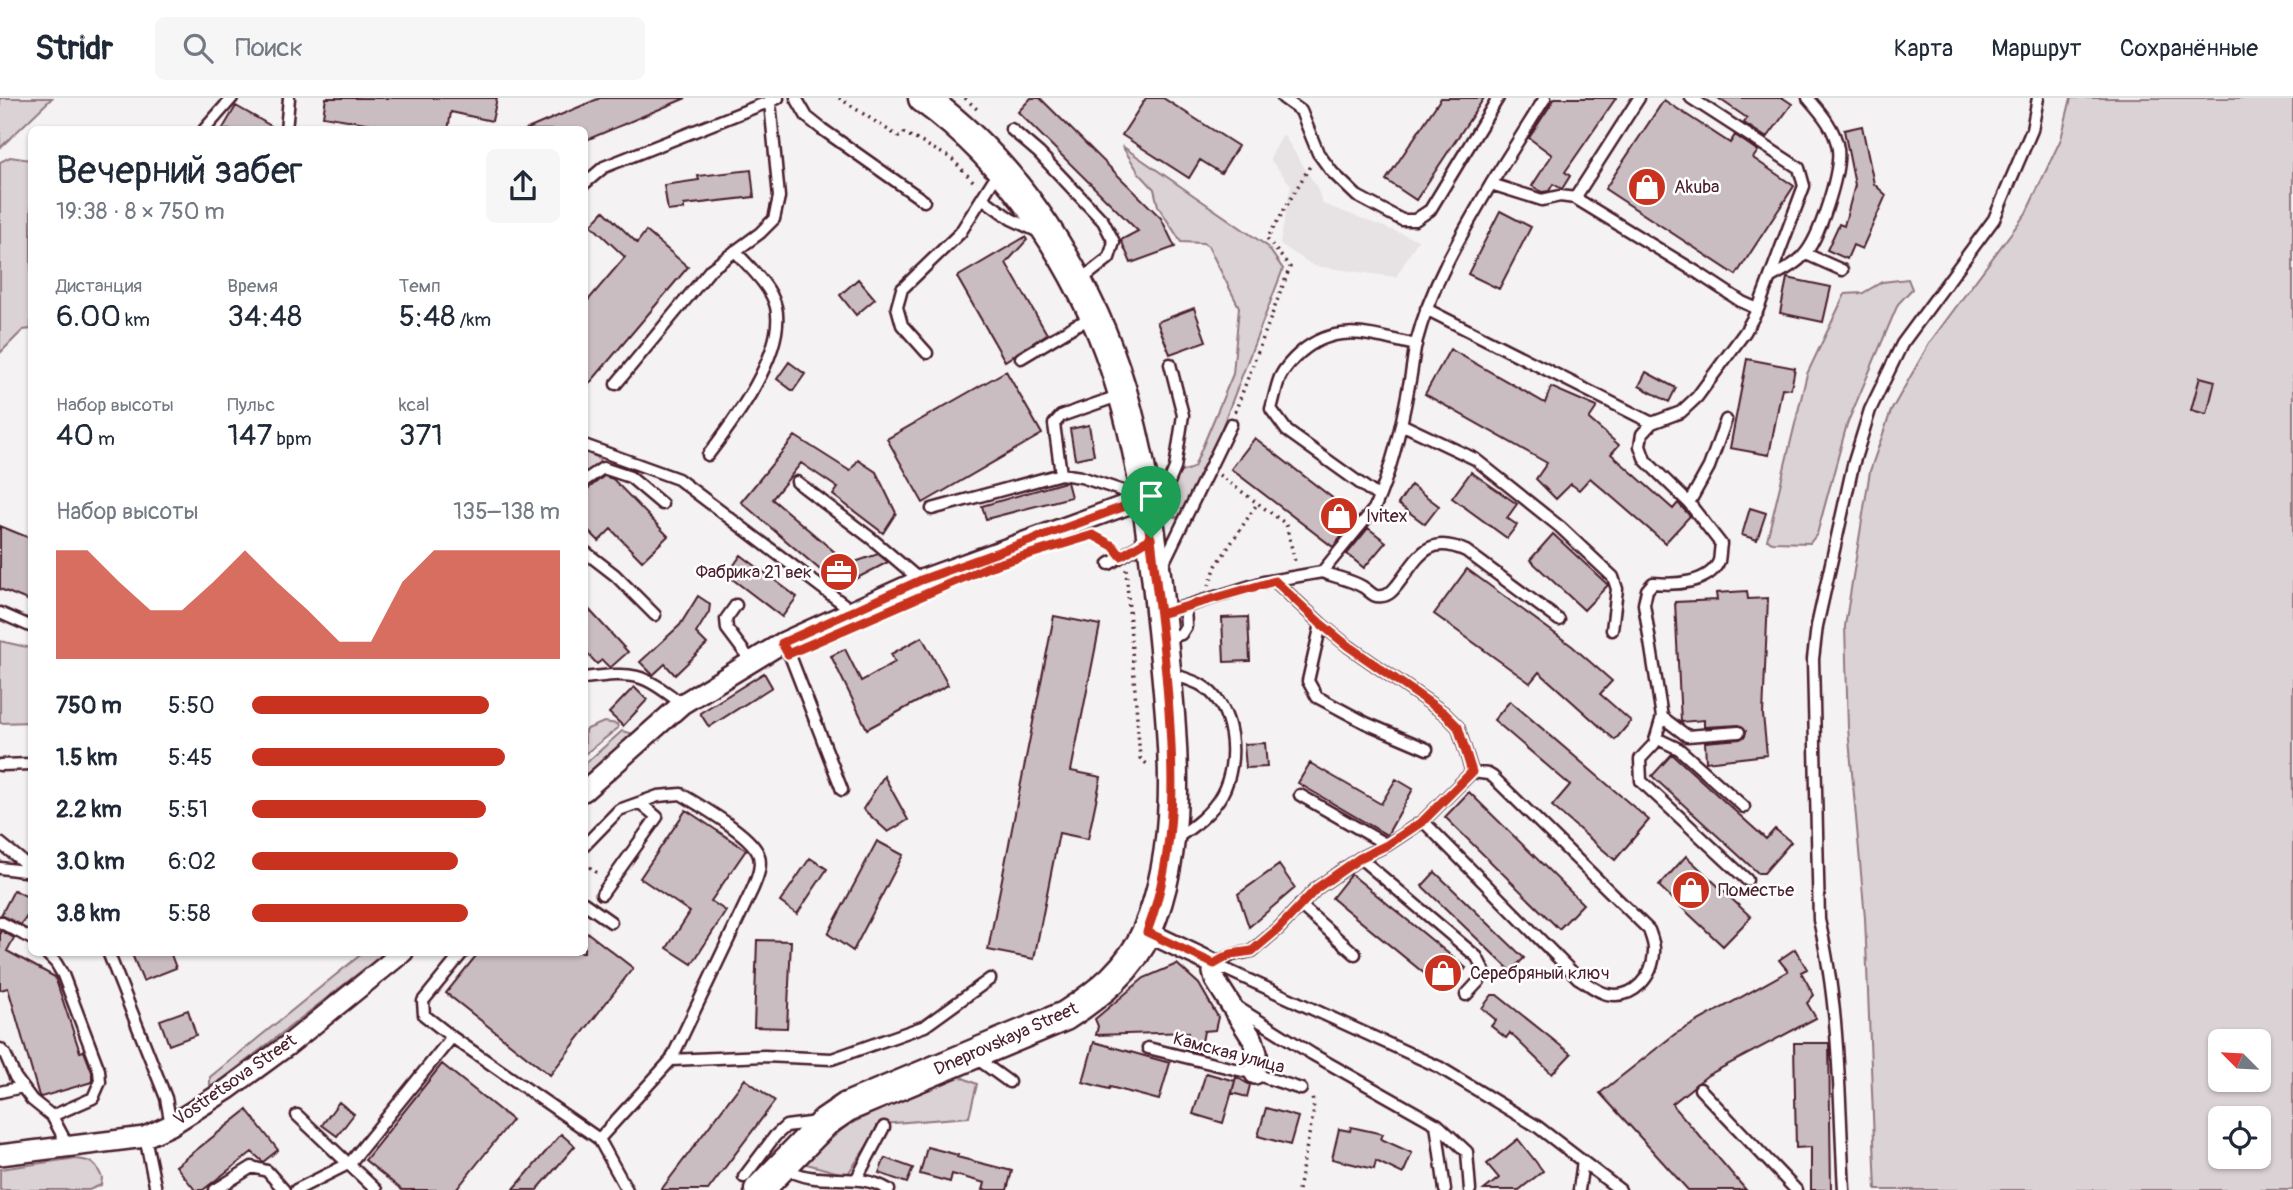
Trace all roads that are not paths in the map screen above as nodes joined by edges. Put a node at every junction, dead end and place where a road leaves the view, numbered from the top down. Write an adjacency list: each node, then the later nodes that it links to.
1 (232, 98): 13 (lane)
2 (289, 98): 14 (lane)
3 (796, 98): 21 (lane)
4 (923, 98): 16 (main road, Dneprovskaya Street)
5 (1283, 98): 6 (lane)
6 (1499, 98)
7 (1545, 98): 18 (lane)
8 (1639, 98): 20 (lane)
9 (1691, 98): 26 (lane)
10 (1808, 98): 24 (lane)
11 (2038, 98): 147 (lane)
12 (774, 100): 17 (lane); 23 (lane)
13 (208, 126)
14 (286, 126)
15 (1011, 129): 27 (lane)
16 (1002, 168): 19 (lane); 22 (main road, Dneprovskaya Street)
17 (588, 181)
18 (1491, 184): 20 (lane); 28 (lane)
19 (983, 196): 22 (lane); 32 (lane)
20 (1575, 198): 29 (lane)
21 (923, 201)
22 (1049, 235): 27 (main road, Dneprovskaya Street)
23 (734, 251): 35 (lane); 42 (lane)
24 (1806, 254): 25 (lane); 26 (lane)
25 (1842, 270)
26 (1771, 277): 29 (lane)
27 (1077, 282): 30 (main road, Dneprovskaya Street)
28 (1426, 309): 31 (lane); 38 (lane)
29 (1759, 309): 38 (lane)
30 (1095, 317): 33 (lane); 36 (main road, Dneprovskaya Street)
31 (1416, 345): 40 (lane); 46 (lane)
32 (927, 353)
33 (1020, 358)
34 (1170, 364): 51 (lane)
35 (616, 384)
36 (1122, 395): 43 (lane); 47 (main road, Dneprovskaya Street)
37 (1726, 420): 48 (lane)
38 (1652, 423): 48 (lane)
39 (1231, 424): 56 (lane)
40 (1401, 424): 46 (lane); 66 (lane)
41 (588, 446): 59 (lane)
42 (708, 455)
43 (1060, 474): 47 (lane); 50 (lane)
44 (588, 478): 49 (lane)
45 (797, 482): 55 (lane)
46 (1379, 497): 54 (lane)
47 (1145, 499): 51 (main road, Dneprovskaya Street); 55 (street)
48 (1689, 503): 72 (lane)
49 (662, 504)
50 (932, 509)
51 (1150, 534): 53 (lane); 56 (main road, Dneprovskaya Street)
52 (588, 554): 61 (lane)
53 (1109, 564)
54 (1322, 572): 57 (lane); 62 (lane)
55 (921, 580): 59 (street)
56 (1156, 580): 63 (main road, Dneprovskaya Street)
57 (1275, 581): 63 (lane); 64 (lane)
58 (736, 605): 68 (lane)
59 (855, 612): 67 (street)
60 (0, 613): 65 (lane)
61 (655, 615)
62 (1559, 620)
63 (1169, 621): 69 (main road, Dneprovskaya Street)
64 (1321, 624): 75 (lane); 78 (lane)
65 (28, 625)
66 (1612, 630)
67 (782, 643): 68 (street); 80 (lane)
68 (751, 661): 71 (street)
69 (1166, 671): 87 (main road, Dneprovskaya Street); 87 (lane)
70 (588, 678): 71 (lane)
71 (682, 704): 79 (street)
72 (1662, 717): 73 (lane); 74 (lane)
73 (1738, 732)
74 (1656, 738): 83 (lane); 93 (lane)
75 (1427, 749)
76 (28, 764): 77 (lane)
77 (0, 765)
78 (1472, 772): 84 (lane); 84 (lane)
79 (588, 787)
80 (842, 790)
81 (1300, 795): 88 (lane)
82 (640, 803): 85 (lane); 94 (lane); 114 (lane)
83 (1744, 807)
84 (1423, 821): 88 (lane)
85 (588, 842)
86 (0, 843): 90 (lane)
87 (1169, 844): 99 (main road, Dneprovskaya Street)
88 (1387, 845): 89 (lane)
89 (1360, 858): 95 (lane); 108 (lane)
90 (28, 867)
91 (0, 868): 92 (lane)
92 (28, 870)
93 (1747, 880)
94 (602, 894)
95 (1300, 905): 101 (lane); 106 (lane)
96 (588, 906): 98 (lane)
97 (0, 922): 100 (lane)
98 (611, 922)
99 (1147, 932): 106 (street); 113 (main road, Dneprovskaya Street)
100 (28, 937)
101 (1355, 954)
102 (49, 956): 122 (lane)
103 (110, 956): 125 (lane)
104 (398, 956): 125 (street, Vostretsova Street)
105 (460, 956): 110 (lane)
106 (1214, 964): 109 (street); 131 (lane)
107 (990, 979): 114 (lane)
108 (1466, 995)
109 (1228, 1001): 115 (street); 124 (lane)
110 (452, 1037): 128 (lane); 132 (lane)
111 (1148, 1048): 115 (lane, Камская улица)
112 (0, 1049): 117 (lane)
113 (973, 1056): 116 (lane); 123 (main road, Dneprovskaya Street)
114 (671, 1060): 128 (lane)
115 (1255, 1074): 118 (lane, Камская улица)
116 (1009, 1082)
117 (22, 1087): 120 (lane); 122 (lane)
118 (1301, 1089)
119 (1700, 1089): 146 (lane)
120 (0, 1093)
121 (297, 1115): 132 (lane)
122 (52, 1116): 129 (lane)
123 (825, 1122): 133 (main road, Dneprovskaya Street); 133 (lane)
124 (1436, 1124): 142 (lane); 143 (lane)
125 (171, 1125): 127 (street, Vostretsova Street)
126 (884, 1127): 134 (lane)
127 (145, 1136): 129 (street, Vostretsova Street); 135 (lane)
128 (598, 1139): 140 (lane)
129 (68, 1146): 130 (street, Vostretsova Street)
130 (0, 1155)
131 (1583, 1161): 144 (lane); 145 (lane)
132 (350, 1163): 138 (lane); 139 (lane)
133 (768, 1177): 134 (lane)
134 (857, 1178): 141 (lane)
135 (156, 1190)
136 (215, 1190): 137 (lane)
137 (284, 1190)
138 (296, 1190)
139 (376, 1190)
140 (626, 1190)
141 (889, 1190)
142 (1445, 1190)
143 (1470, 1190)
144 (1579, 1190)
145 (1620, 1190)
146 (1796, 1190)
147 (1844, 1190)

